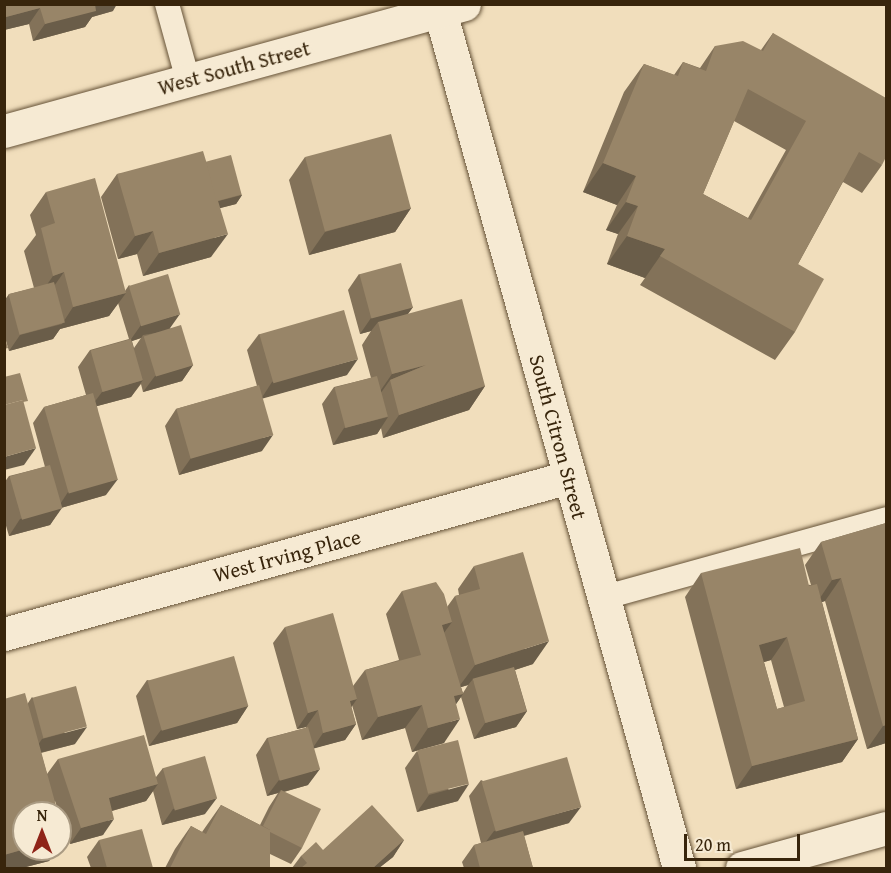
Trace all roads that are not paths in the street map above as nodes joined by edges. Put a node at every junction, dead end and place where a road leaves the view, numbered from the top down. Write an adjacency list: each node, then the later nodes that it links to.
1 (167, 4): 3 (lane)
2 (448, 7): 3 (street, West South Street); 5 (street, South Citron Street)
3 (188, 80): 4 (street, West South Street)
4 (4, 131)
5 (569, 477): 7 (street, South Citron Street); 8 (street, West Irving Place)
6 (886, 519): 7 (lane)
7 (602, 598): 10 (street, South Citron Street)
8 (4, 634)
9 (886, 828): 11 (street)
10 (679, 868)
11 (742, 868)

